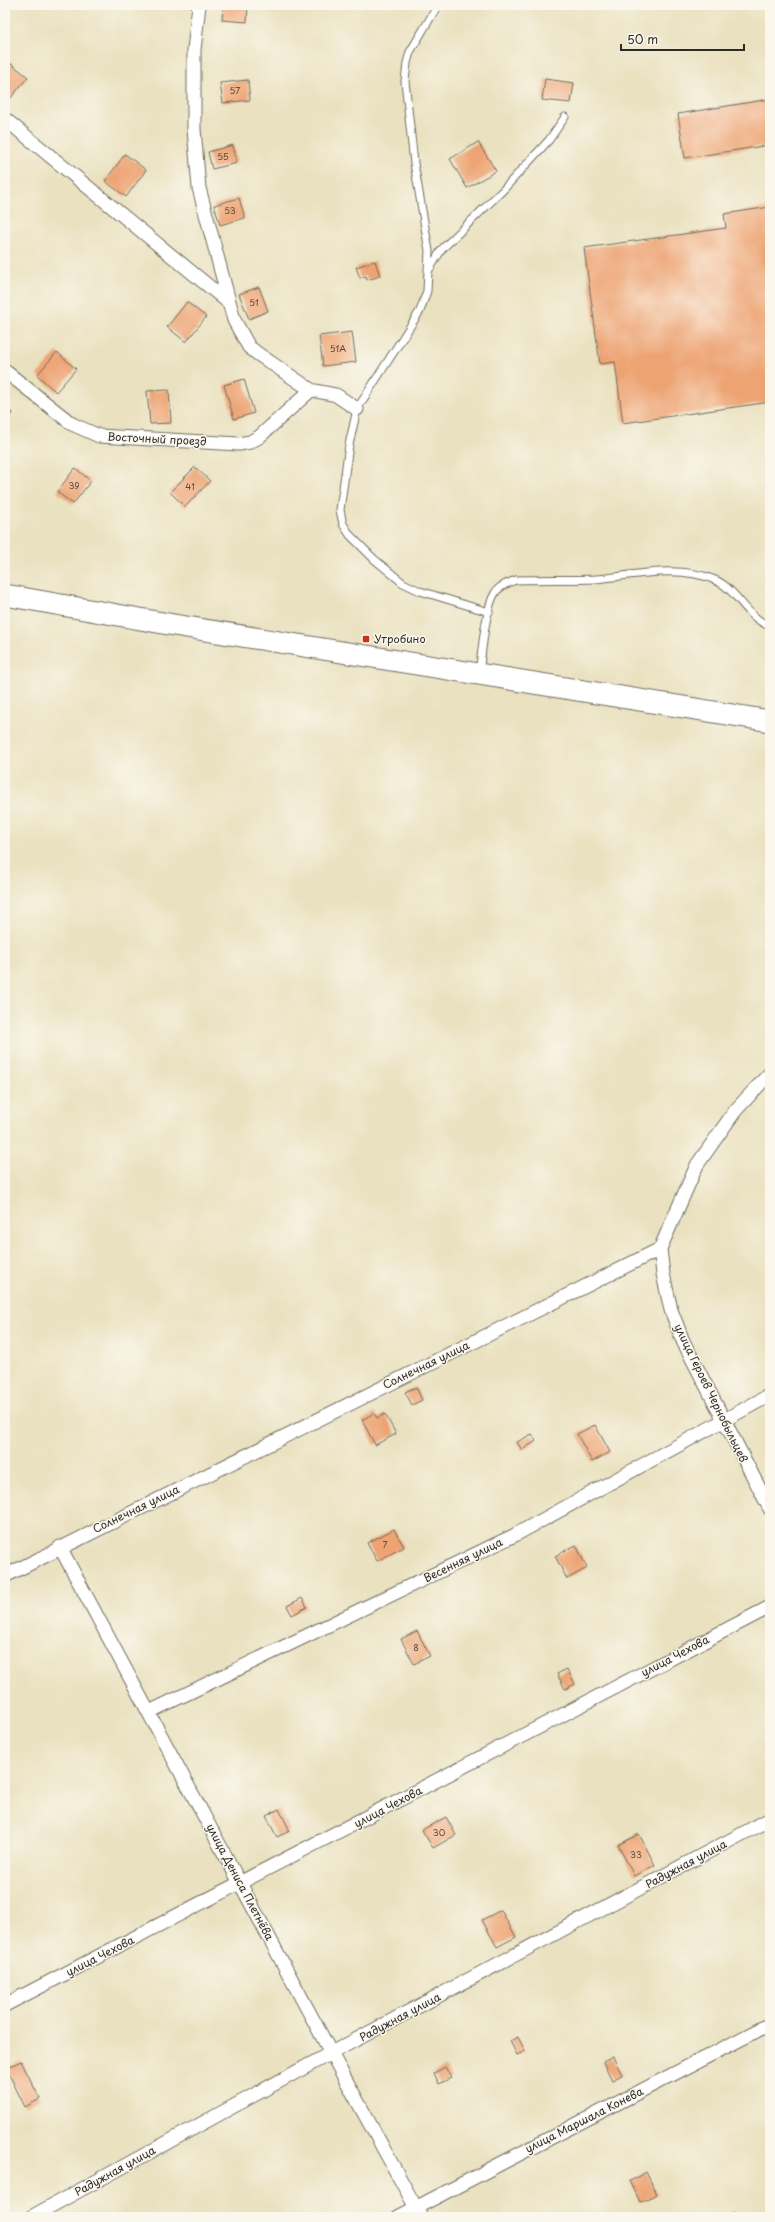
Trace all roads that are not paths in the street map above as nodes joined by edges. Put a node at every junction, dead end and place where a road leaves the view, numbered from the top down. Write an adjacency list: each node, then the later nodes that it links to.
1 (199, 5): 6 (street)
2 (438, 5): 5 (lane)
3 (565, 117): 5 (lane)
4 (5, 119): 6 (street)
5 (429, 271): 9 (lane)
6 (228, 302): 8 (street)
7 (5, 371): 8 (street, Восточный проезд)
8 (311, 390): 9 (street)
9 (357, 409): 11 (lane)
10 (5, 595): 13 (main road)
11 (489, 612): 12 (lane); 13 (lane)
12 (770, 626)
13 (479, 673): 14 (main road)
14 (770, 721)
15 (770, 1072): 16 (street)
16 (660, 1249): 18 (street, улица Героев Чернобыльцев); 20 (street, Солнечная улица)
17 (770, 1395): 18 (street, Весенняя улица)
18 (723, 1421): 19 (street, улица Героев Чернобыльцев); 23 (street, Весенняя улица)
19 (770, 1509)
20 (60, 1547): 21 (street, Солнечная улица); 23 (street, улица Дениса Плетнёва)
21 (5, 1576)
22 (770, 1607): 25 (street, улица Чехова)
23 (149, 1712): 25 (street, улица Дениса Плетнёва)
24 (770, 1819): 28 (street, Радужная улица)
25 (241, 1884): 26 (street, улица Чехова); 28 (street, улица Дениса Плетнёва)
26 (5, 2005)
27 (770, 2024): 29 (street, улица Маршала Конева)
28 (331, 2053): 29 (street, улица Дениса Плетнёва); 30 (street, Радужная улица)
29 (418, 2212): 31 (street, улица Маршала Конева)
30 (31, 2217)
31 (398, 2217)

